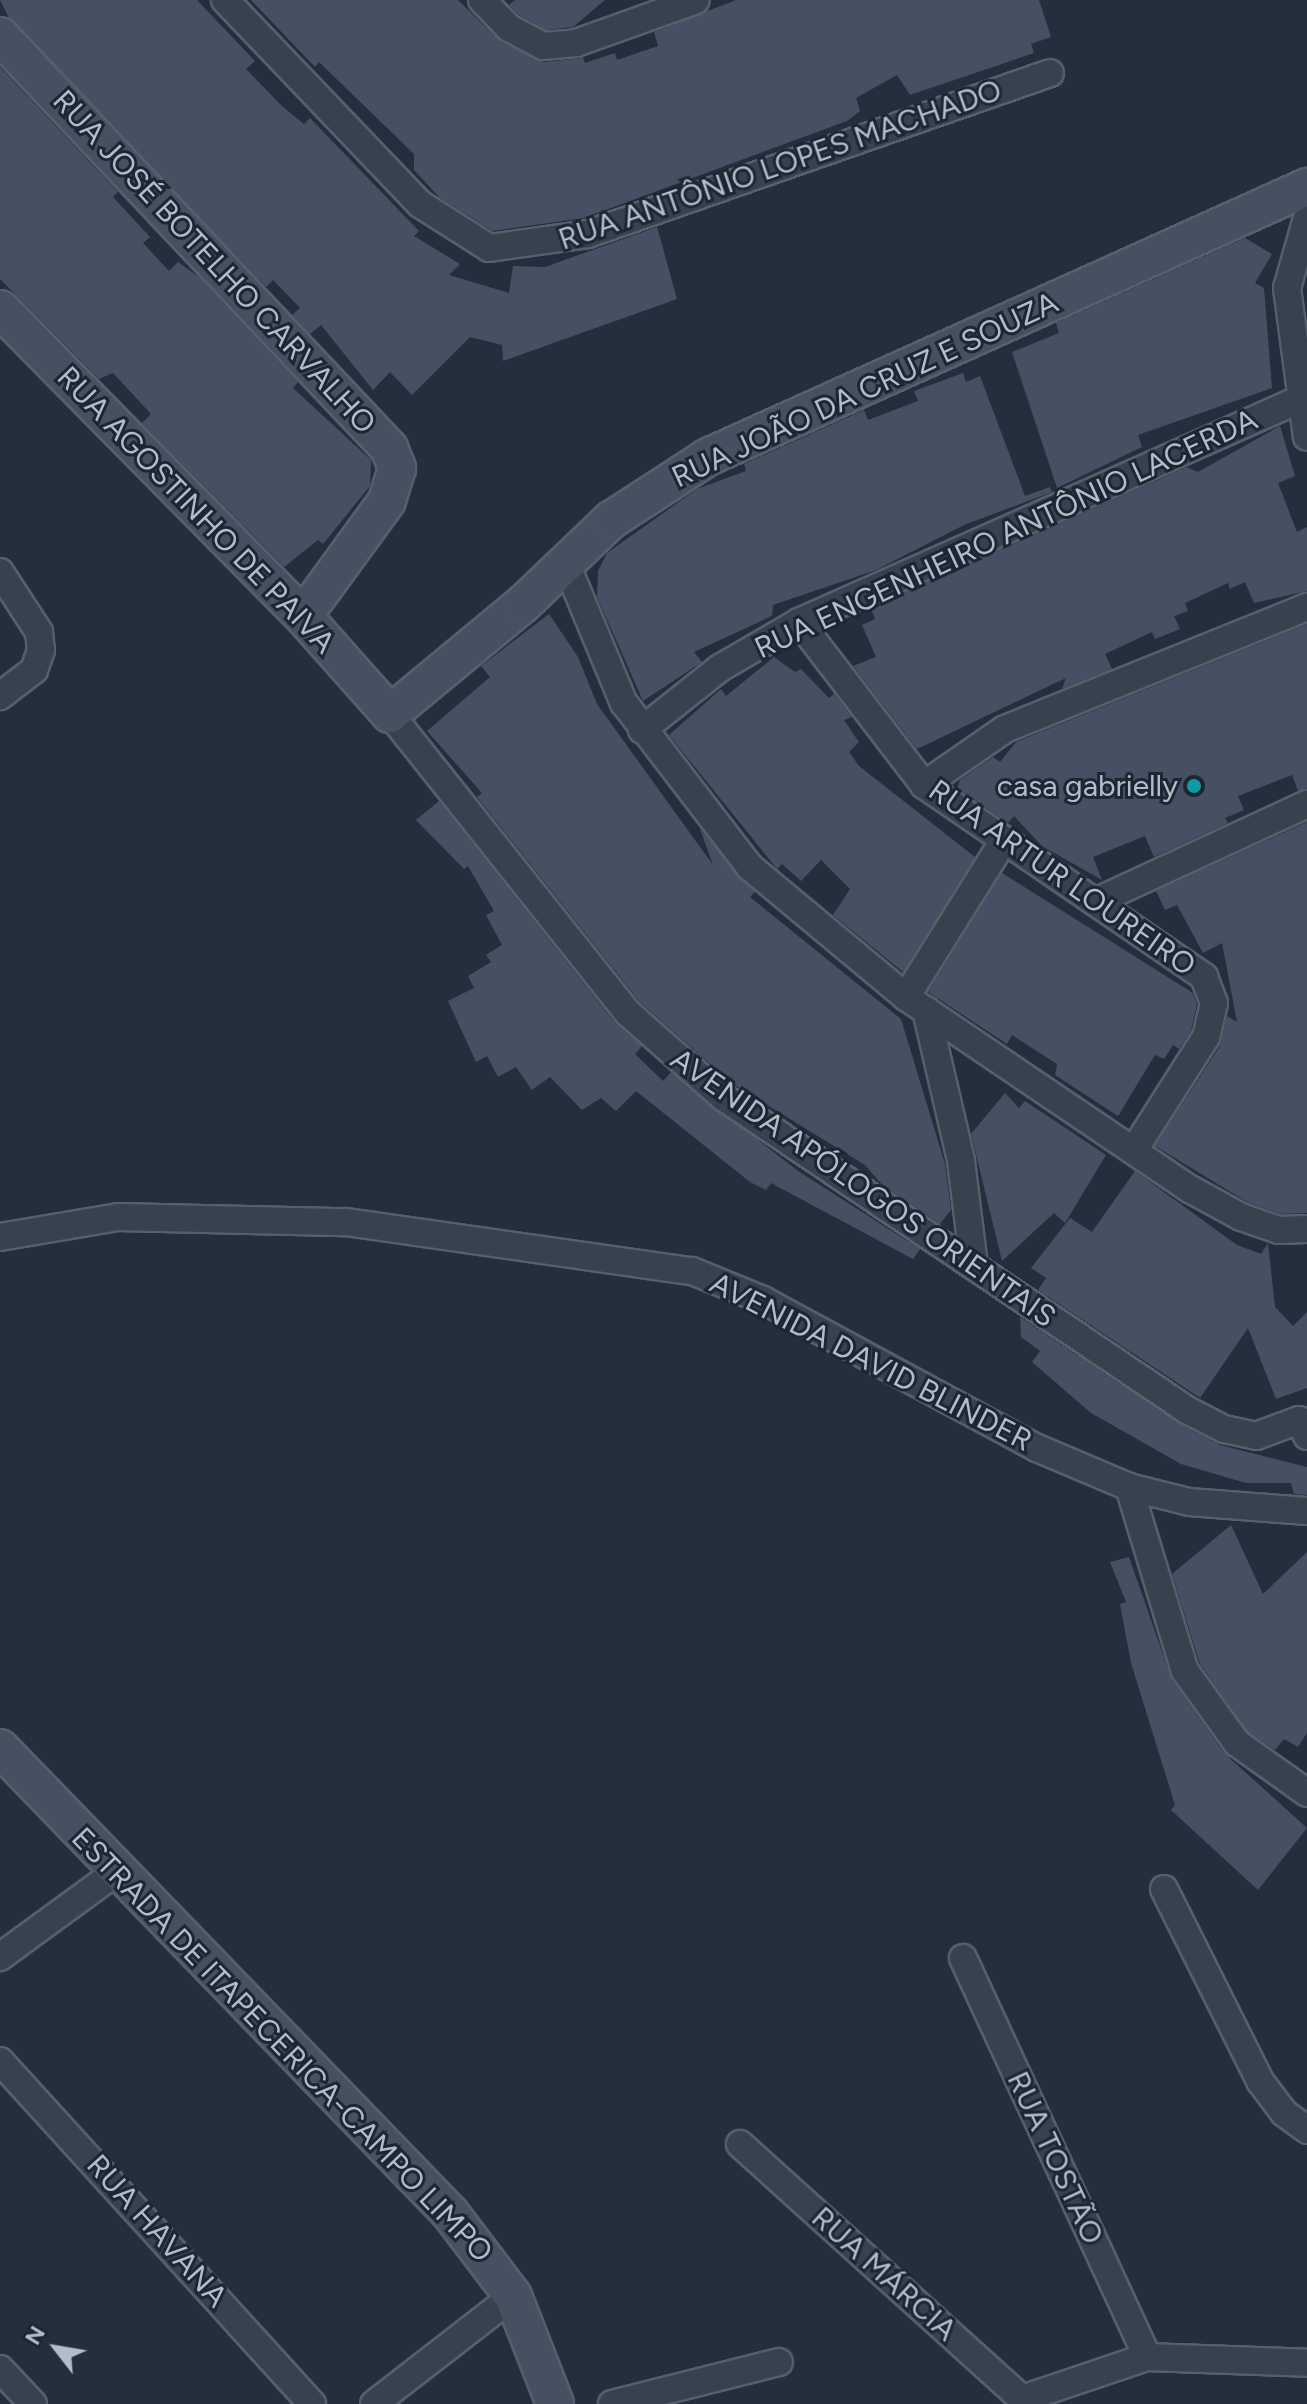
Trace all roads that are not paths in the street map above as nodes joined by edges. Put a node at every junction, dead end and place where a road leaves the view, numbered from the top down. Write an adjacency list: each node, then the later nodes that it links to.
1 (482, 0): 2 (street)
2 (696, 0)
3 (229, 1): 5 (street, RUA ANTÔNIO LOPES MACHADO)
4 (0, 36): 14 (main road, RUA JOSÉ BOTELHO CARVALHO)
5 (1050, 73)
6 (1307, 187): 11 (main road, RUA JOÃO DA CRUZ E SOUZA)
7 (1307, 218): 9 (street)
8 (0, 309): 14 (main road, RUA AGOSTINHO DE PAIVA)
9 (1298, 400): 10 (street); 15 (street, RUA ENGENHEIRO ANTÔNIO LACERDA)
10 (1307, 437)
11 (566, 564): 17 (main road, RUA JOÃO DA CRUZ E SOUZA); 18 (street)
12 (0, 572): 16 (street)
13 (1307, 607): 19 (street)
14 (303, 616): 17 (main road, RUA AGOSTINHO DE PAIVA)
15 (799, 622): 18 (street, RUA ENGENHEIRO ANTÔNIO LACERDA); 19 (street, RUA ARTUR LOUREIRO)
16 (0, 696)
17 (390, 714): 27 (street, AVENIDA APÓLOGOS ORIENTAIS)
18 (642, 730): 23 (street)
19 (924, 785): 21 (street, RUA ARTUR LOUREIRO)
20 (1307, 804): 22 (street)
21 (1003, 842): 22 (street, RUA ARTUR LOUREIRO); 23 (street)
22 (1095, 902): 24 (street, RUA ARTUR LOUREIRO)
23 (916, 1004): 24 (street); 27 (street)
24 (1134, 1150): 25 (street)
25 (1307, 1229)
26 (0, 1237): 29 (street, AVENIDA DAVID BLINDER)
27 (974, 1265): 28 (street, AVENIDA APÓLOGOS ORIENTAIS)
28 (1304, 1423)
29 (1129, 1487): 30 (street, AVENIDA DAVID BLINDER); 32 (street)
30 (1307, 1511)
31 (0, 1748): 33 (main road, ESTRADA DE ITAPECERICA-CAMPO LIMPO)
32 (1307, 1793)
33 (119, 1870): 35 (street); 40 (main road, ESTRADA DE ITAPECERICA-CAMPO LIMPO)
34 (1164, 1889): 38 (street)
35 (0, 1957)
36 (963, 1958): 41 (street, RUA TOSTÃO)
37 (0, 2061): 47 (street, RUA HAVANA)
38 (1307, 2130)
39 (740, 2144): 45 (street, RUA MÁRCIA)
40 (513, 2296): 48 (street); 49 (main road, ESTRADA DE ITAPECERICA-CAMPO LIMPO)
41 (1147, 2357): 43 (street); 45 (street)
42 (779, 2362): 50 (street)
43 (1307, 2363)
44 (0, 2369): 46 (street)
45 (1025, 2401)
46 (33, 2404)
47 (312, 2404)
48 (374, 2404)
49 (555, 2404)
50 (612, 2404)

